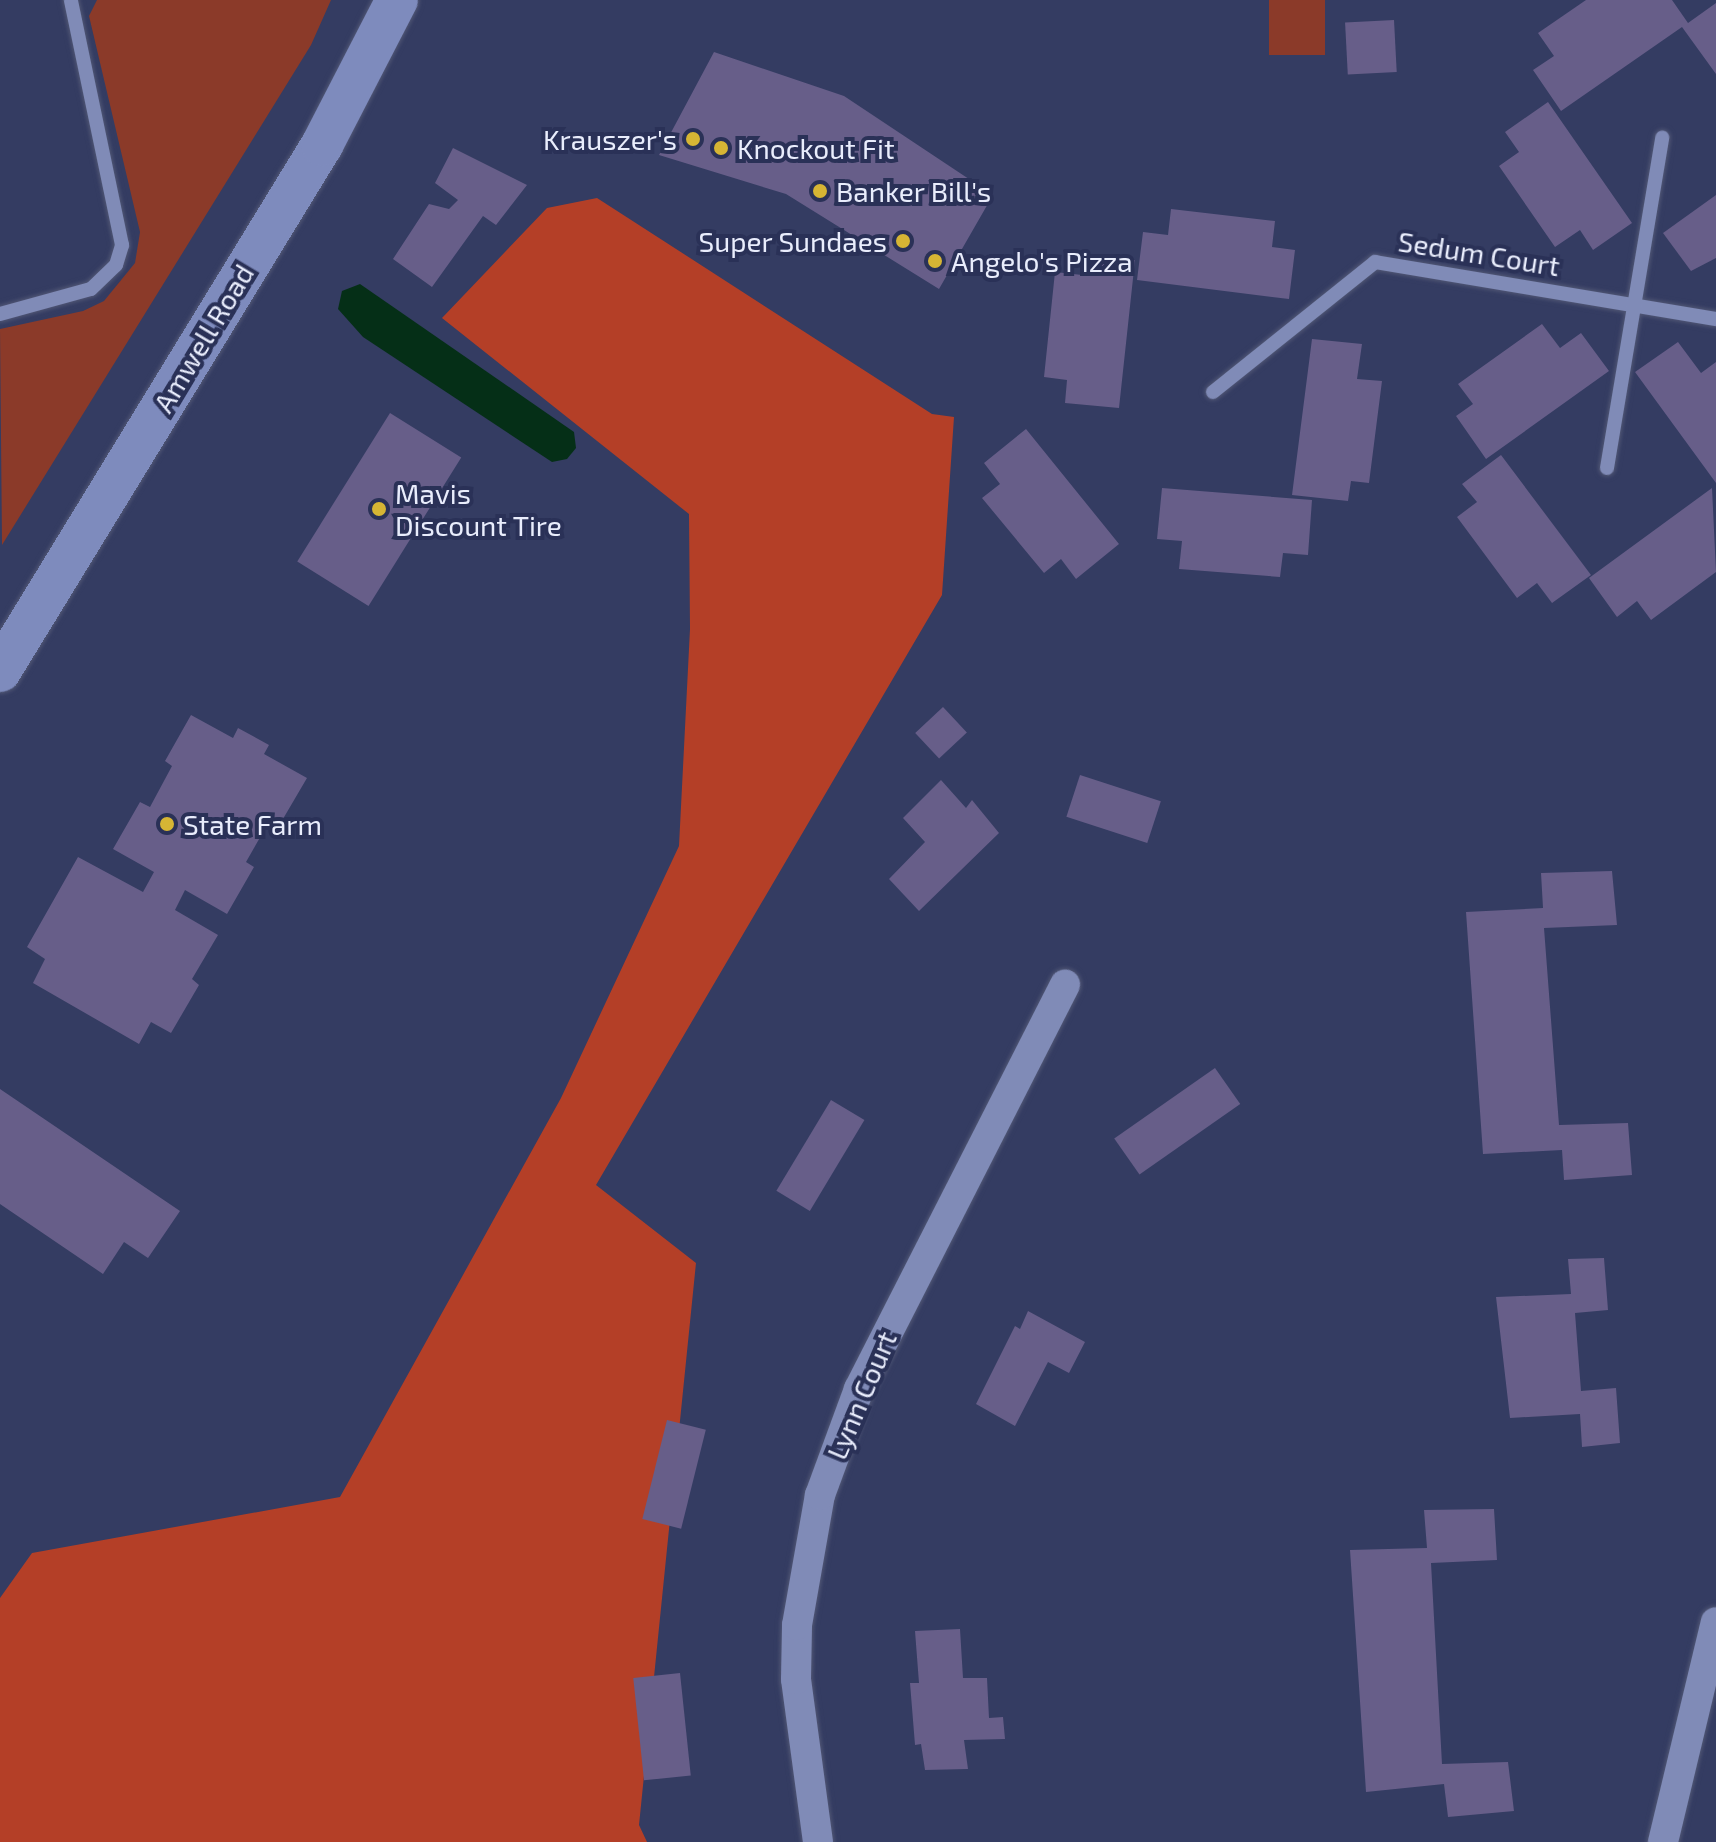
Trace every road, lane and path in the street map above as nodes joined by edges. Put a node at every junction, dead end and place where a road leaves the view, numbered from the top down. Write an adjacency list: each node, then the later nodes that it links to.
1 (71, 0): 5 (lane)
2 (397, 0): 9 (main road, Amwell Road)
3 (1662, 138): 4 (lane)
4 (1637, 305): 6 (lane, Sedum Court); 7 (lane, Sedum Court); 8 (lane)
5 (0, 314)
6 (1716, 319)
7 (1213, 392)
8 (1607, 468)
9 (0, 671)
10 (1065, 984): 12 (street, Lynn Court)
11 (1716, 1622): 13 (street)
12 (818, 1842)
13 (1663, 1842)

